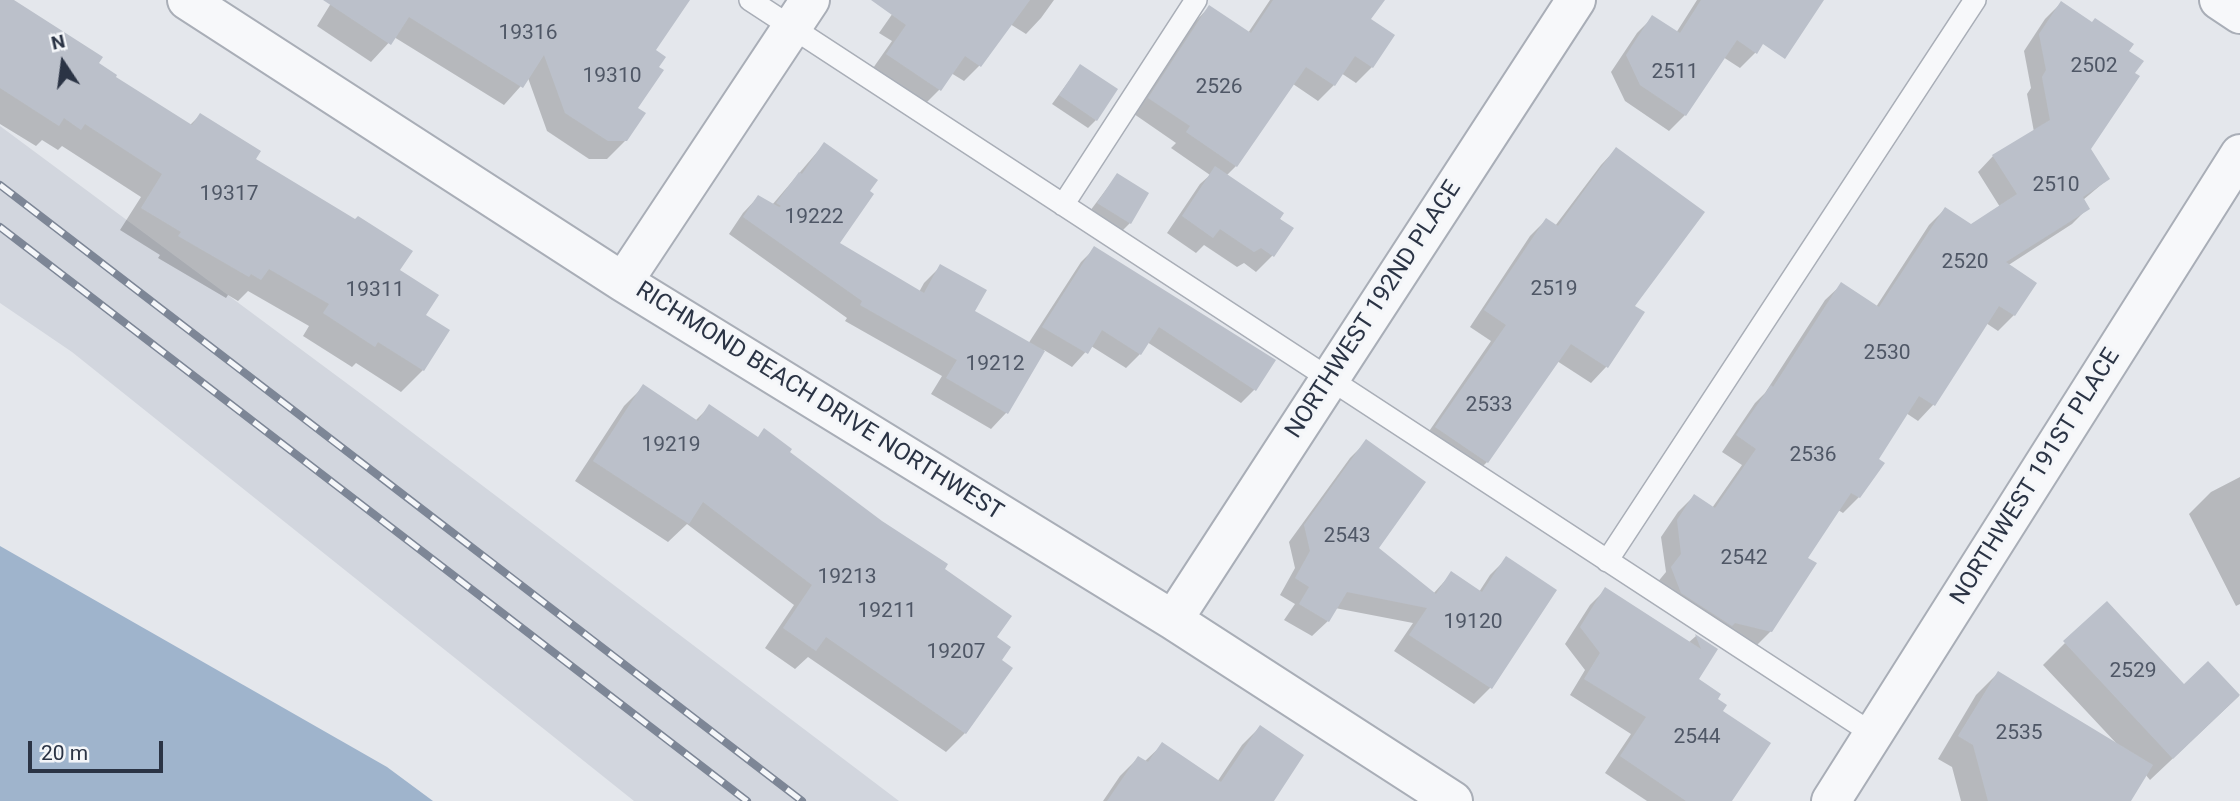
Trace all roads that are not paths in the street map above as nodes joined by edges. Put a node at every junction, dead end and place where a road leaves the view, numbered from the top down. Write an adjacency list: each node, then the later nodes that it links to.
1 (187, 0): 11 (street, RICHMOND BEACH DRIVE NORTHWEST)
2 (750, 0): 7 (lane)
3 (1196, 0): 10 (lane)
4 (1576, 0): 12 (street, NORTHWEST 192ND PLACE)
5 (1975, 0): 13 (lane)
6 (2219, 0): 8 (street)
7 (801, 14): 10 (lane); 11 (street)
8 (2240, 14)
9 (2240, 154): 15 (street, NORTHWEST 191ST PLACE)
10 (1063, 205): 12 (lane)
11 (623, 282): 14 (street, RICHMOND BEACH DRIVE NORTHWEST)
12 (1330, 379): 13 (lane); 14 (street, NORTHWEST 192ND PLACE)
13 (1607, 561): 15 (lane)
14 (1173, 620): 16 (street, RICHMOND BEACH DRIVE NORTHWEST)
15 (1873, 734): 17 (street, NORTHWEST 191ST PLACE)
16 (1453, 801)
17 (1831, 801)

